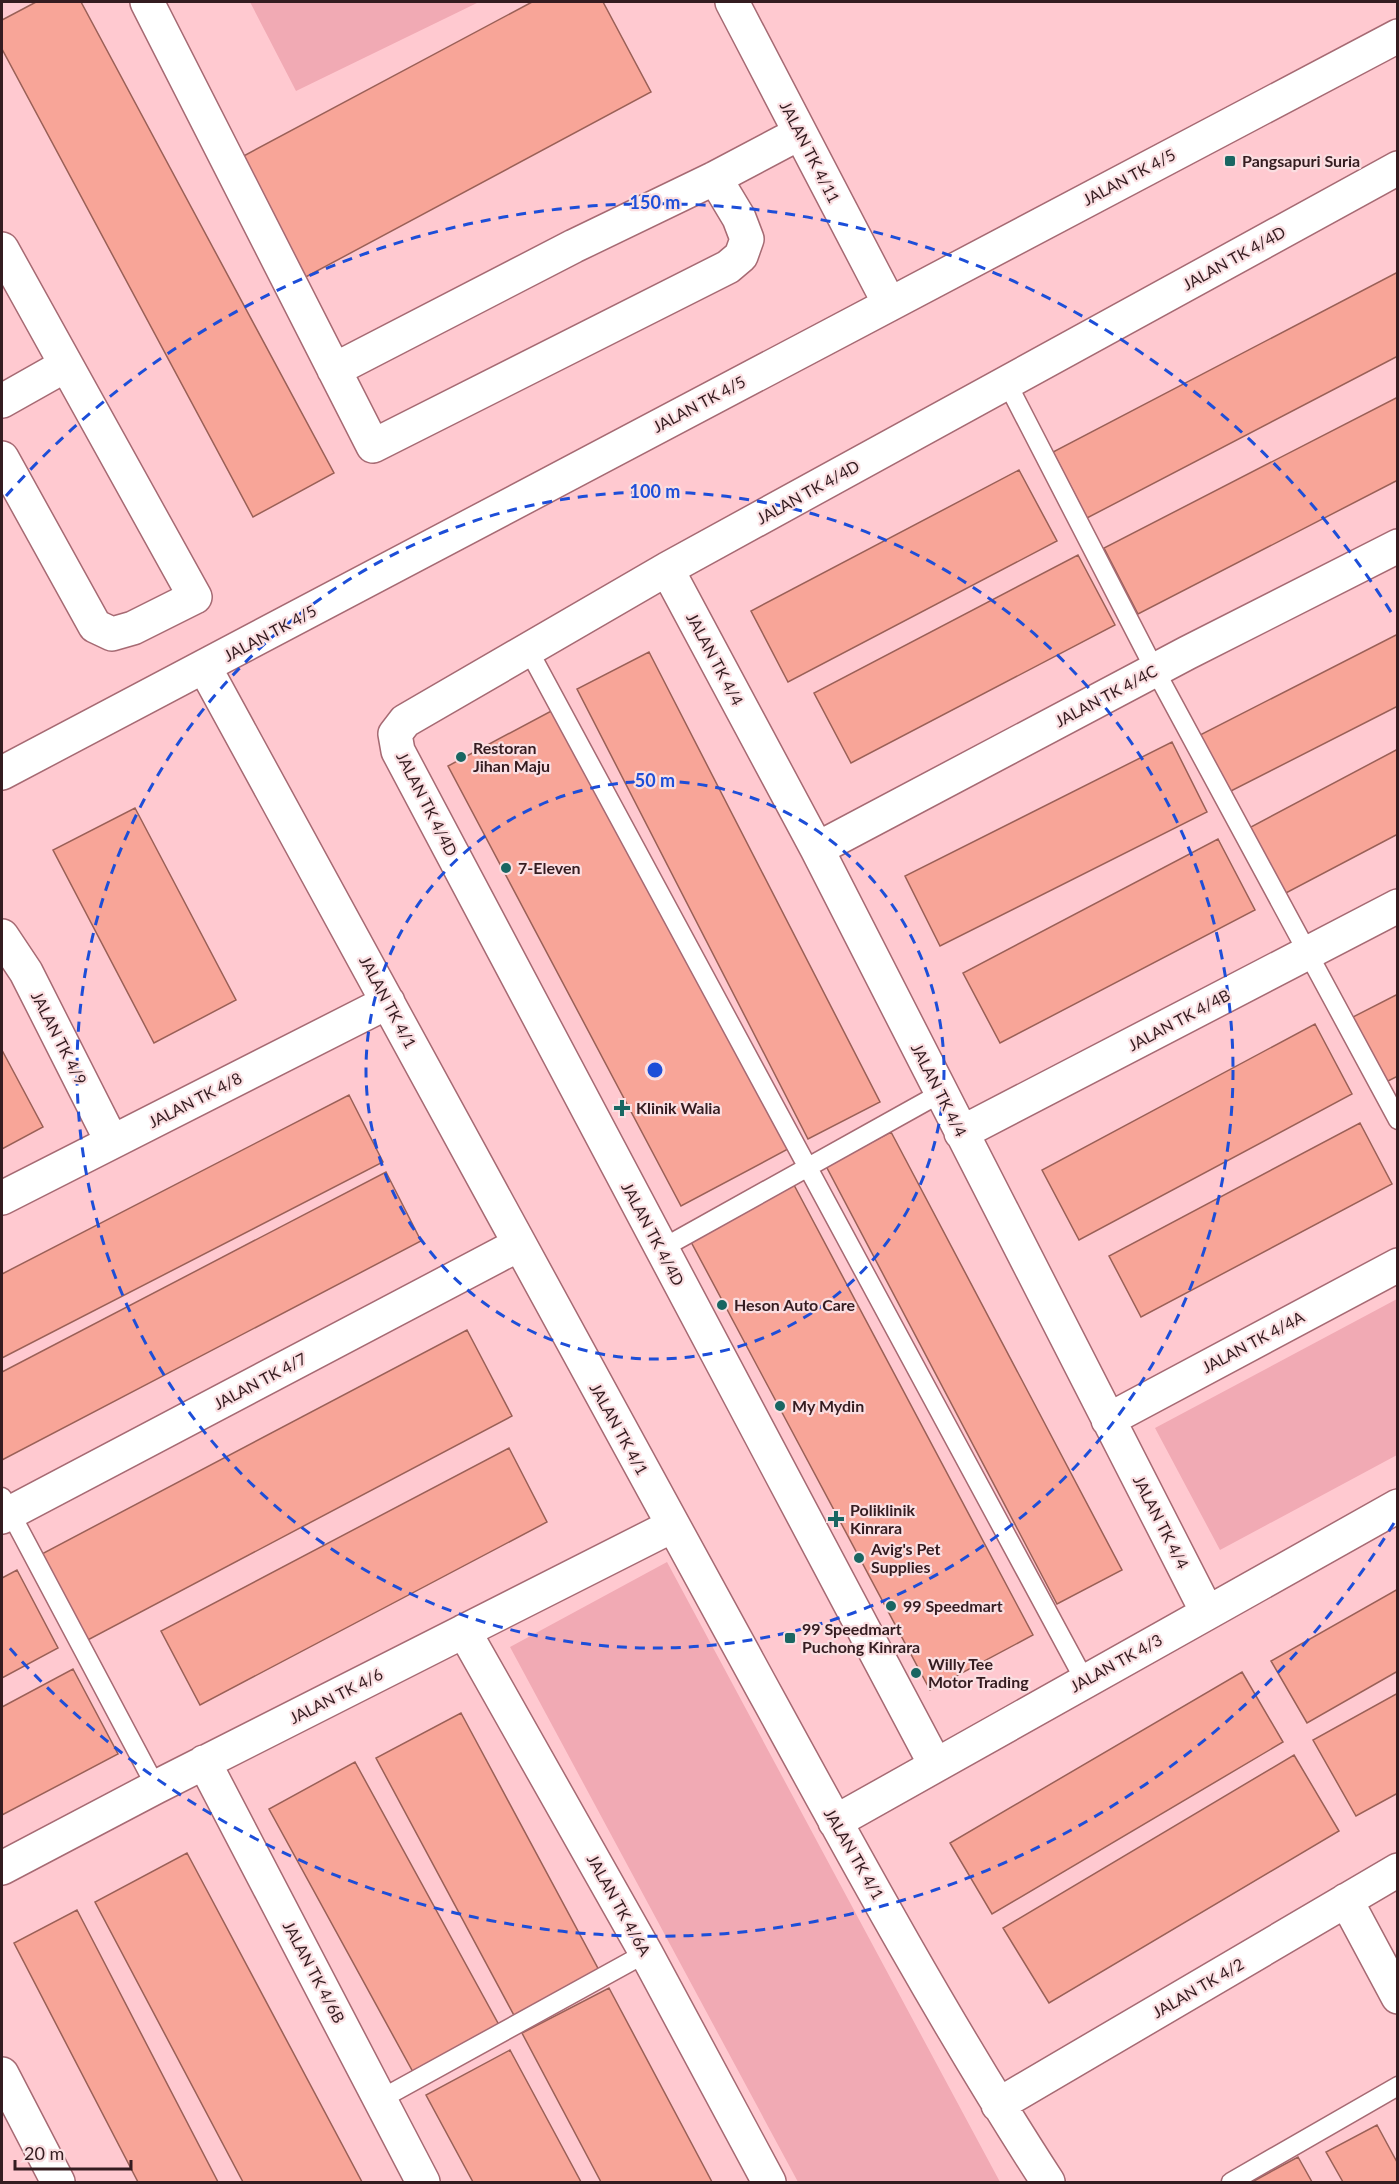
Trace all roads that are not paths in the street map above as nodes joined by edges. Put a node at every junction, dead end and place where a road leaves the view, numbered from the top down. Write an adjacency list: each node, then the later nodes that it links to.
1 (147, 2): 10 (street)
2 (732, 2): 4 (street, JALAN TK 4/11)
3 (1398, 36): 8 (street, JALAN TK 4/5)
4 (800, 133): 6 (street); 8 (street, JALAN TK 4/11)
5 (1398, 168): 11 (street, JALAN TK 4/4D)
6 (715, 178): 10 (street); 10 (street)
7 (2, 249): 9 (street)
8 (889, 303): 17 (street, JALAN TK 4/5)
9 (66, 365): 12 (street); 13 (street)
10 (334, 370)
11 (1007, 383): 15 (street, JALAN TK 4/4D); 18 (lane)
12 (2, 401)
13 (2, 458)
14 (1398, 546): 18 (street, JALAN TK 4/4C)
15 (667, 569): 16 (street, JALAN TK 4/4D); 20 (street, JALAN TK 4/4)
16 (529, 651): 29 (lane); 32 (street, JALAN TK 4/4D)
17 (205, 668): 19 (street, JALAN TK 4/5); 24 (street, JALAN TK 4/1)
18 (1155, 670): 20 (street, JALAN TK 4/4C); 23 (lane)
19 (2, 773)
20 (817, 849): 25 (street, JALAN TK 4/4)
21 (1398, 906): 23 (street, JALAN TK 4/4B)
22 (2, 936): 28 (street, JALAN TK 4/9)
23 (1308, 953): 26 (lane); 27 (street, JALAN TK 4/4B)
24 (388, 1002): 28 (street, JALAN TK 4/8); 31 (street, JALAN TK 4/1)
25 (941, 1093): 27 (street, JALAN TK 4/4); 29 (lane)
26 (1398, 1120)
27 (961, 1133): 34 (street, JALAN TK 4/4)
28 (112, 1142): 30 (street, JALAN TK 4/8)
29 (809, 1167): 32 (lane); 40 (lane)
30 (2, 1198)
31 (518, 1245): 36 (street, JALAN TK 4/7); 37 (street, JALAN TK 4/1)
32 (661, 1249): 42 (street, JALAN TK 4/4D)
33 (1398, 1265): 34 (street, JALAN TK 4/4A)
34 (1108, 1420): 38 (street, JALAN TK 4/4)
35 (1398, 1506): 38 (street, JALAN TK 4/3)
36 (4, 1509): 43 (lane)
37 (672, 1526): 39 (street, JALAN TK 4/6); 44 (street, JALAN TK 4/1)
38 (1208, 1612): 40 (street, JALAN TK 4/3)
39 (465, 1631): 41 (street, JALAN TK 4/6); 48 (street, JALAN TK 4/6A)
40 (1085, 1681): 42 (street, JALAN TK 4/3)
41 (204, 1762): 43 (street, JALAN TK 4/6); 52 (street, JALAN TK 4/6B)
42 (935, 1764): 44 (street, JALAN TK 4/3)
43 (156, 1787): 45 (street, JALAN TK 4/6)
44 (836, 1821): 53 (street, JALAN TK 4/1)
45 (2, 1868)
46 (1398, 1870): 47 (street, JALAN TK 4/2)
47 (1346, 1900): 49 (street); 53 (street, JALAN TK 4/2)
48 (646, 1953): 52 (lane); 56 (street, JALAN TK 4/6A)
49 (1398, 1997)
50 (2, 2074): 54 (street)
51 (1398, 2085): 58 (lane)
52 (381, 2099): 55 (street, JALAN TK 4/6B)
53 (998, 2105): 57 (street, JALAN TK 4/1)
54 (58, 2182)
55 (423, 2182)
56 (769, 2182)
57 (1048, 2182)
58 (1231, 2182)

